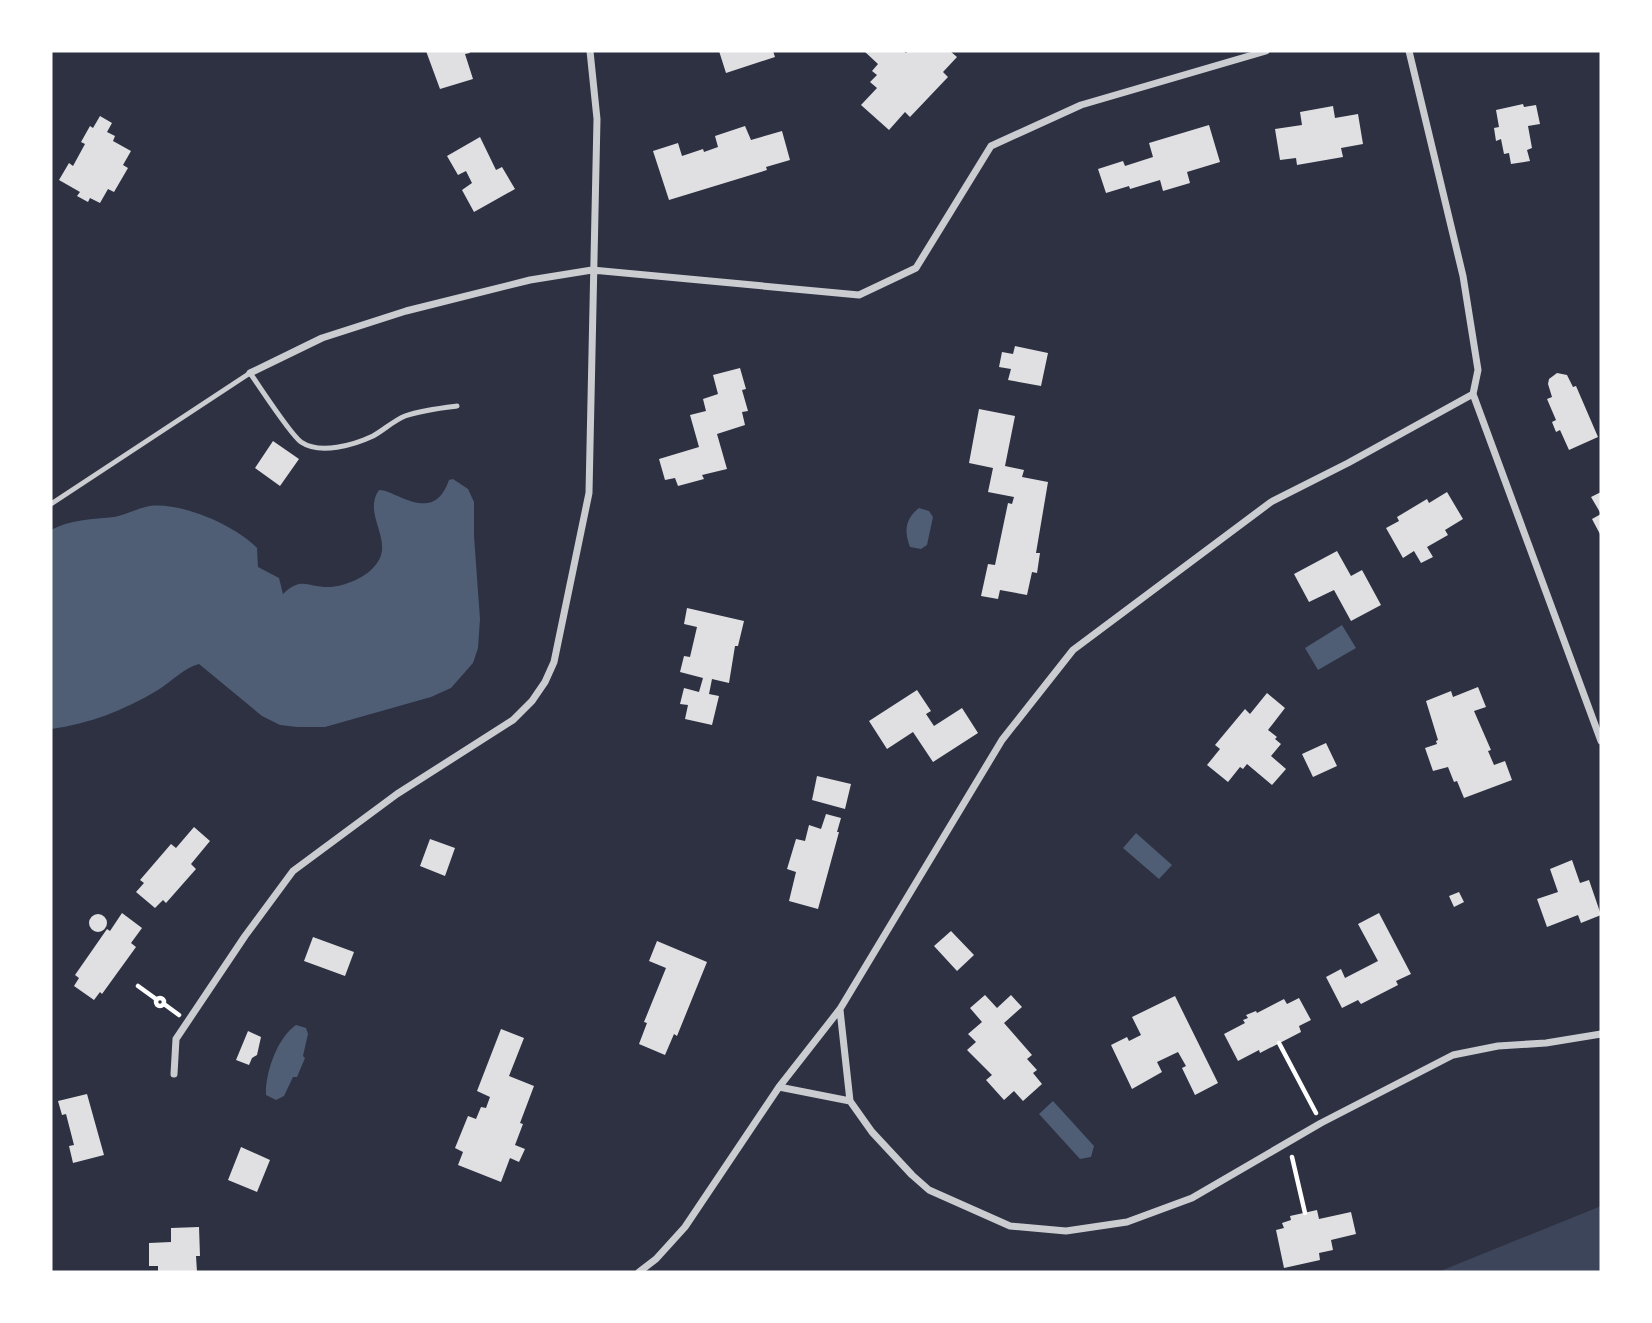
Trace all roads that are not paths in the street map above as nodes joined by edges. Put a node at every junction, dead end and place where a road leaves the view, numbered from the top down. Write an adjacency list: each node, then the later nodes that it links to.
1 (590, 51): 4 (street)
2 (1266, 51): 4 (street)
3 (1409, 51): 6 (street)
4 (592, 270): 5 (street); 12 (street)
5 (250, 373): 7 (lane); 8 (lane)
6 (1473, 394): 9 (street); 10 (street)
7 (457, 406)
8 (51, 504)
9 (1601, 741)
10 (840, 1009): 13 (street); 14 (street)
11 (1601, 1034): 14 (street)
12 (174, 1074)
13 (779, 1087): 14 (street); 15 (street)
14 (850, 1101)
15 (639, 1272)

